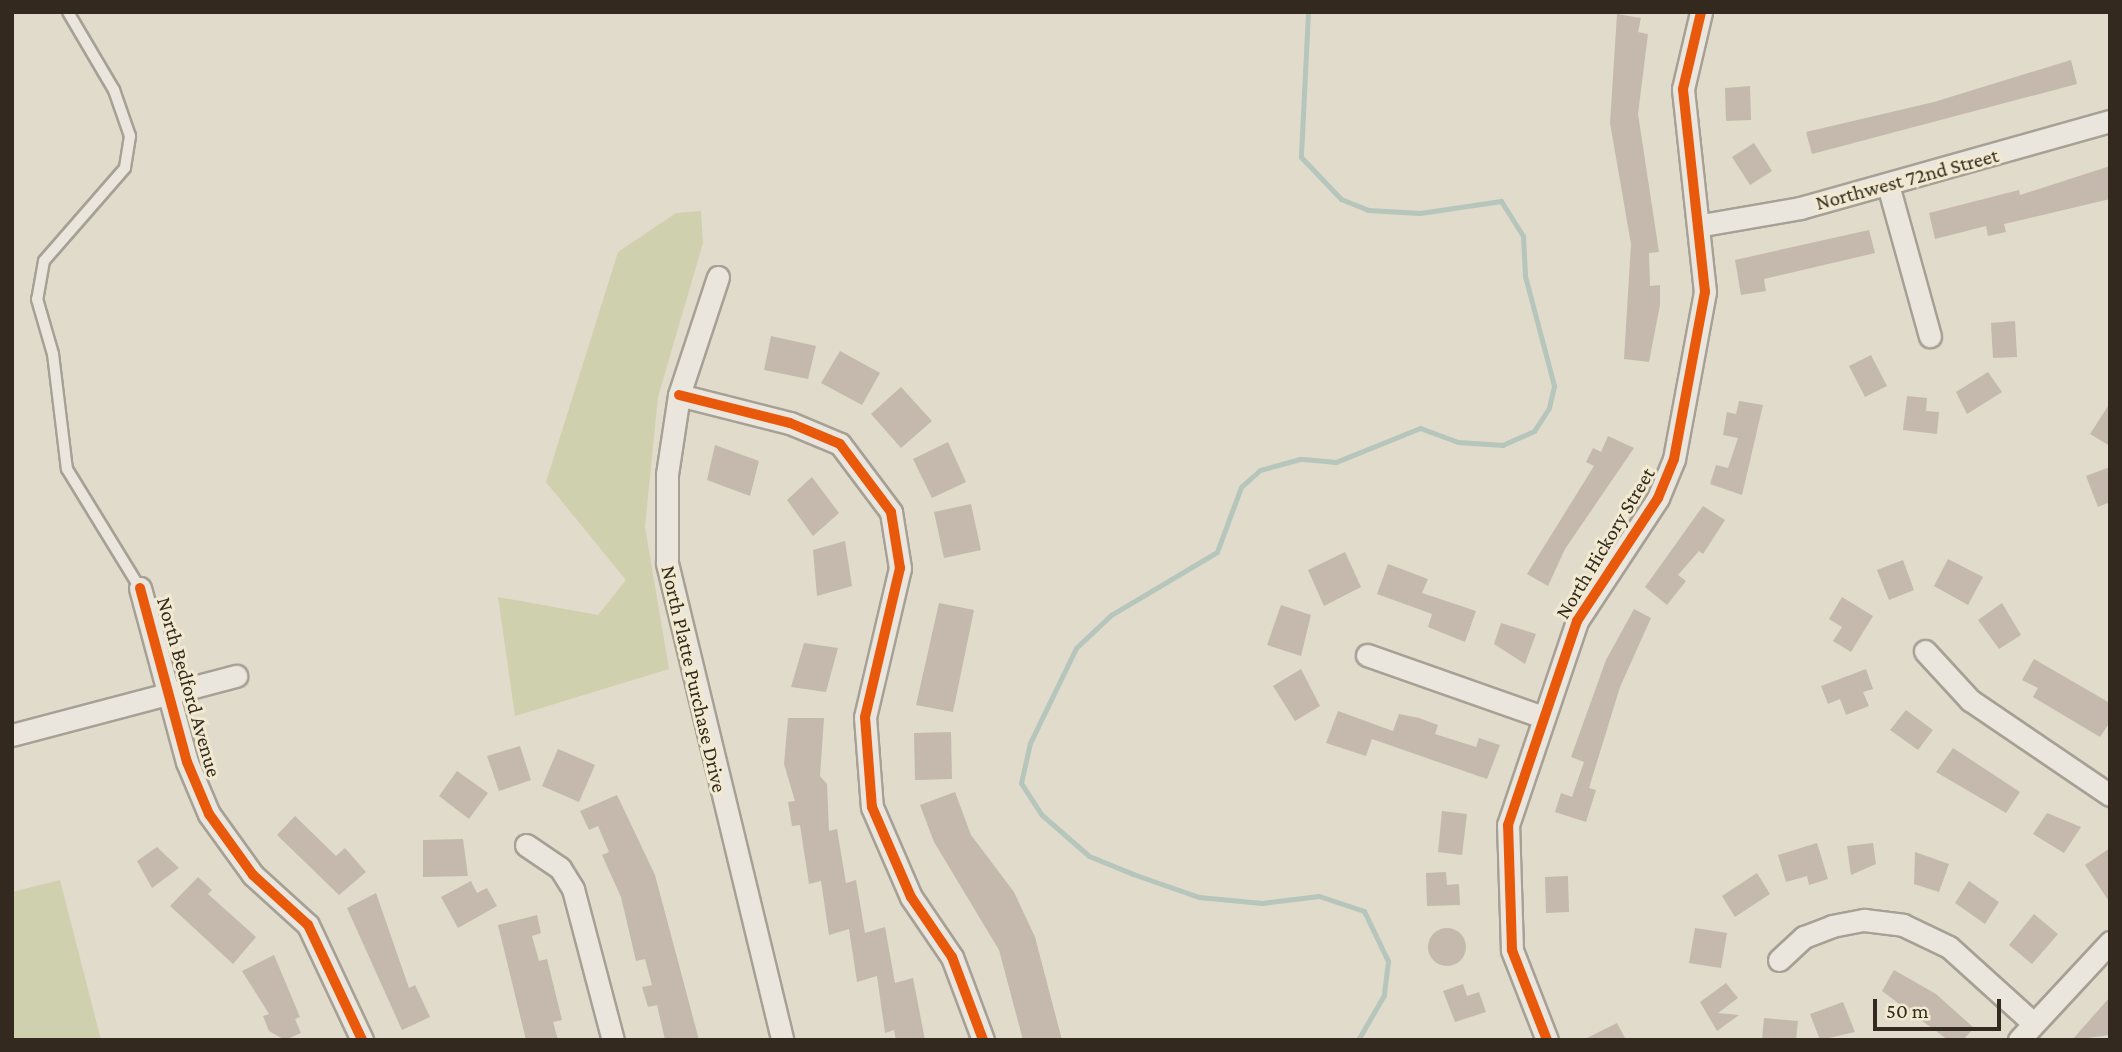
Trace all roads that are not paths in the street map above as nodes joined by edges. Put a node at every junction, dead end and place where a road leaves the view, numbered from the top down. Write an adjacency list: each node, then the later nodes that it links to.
1 (68, 12): 9 (lane)
2 (1701, 12): 5 (street, North Hickory Street)
3 (2110, 121): 4 (street, Northwest 72nd Street)
4 (1888, 185): 5 (street, Northwest 72nd Street); 7 (street)
5 (1702, 225): 14 (street, North Hickory Street)
6 (718, 277): 8 (street, North Platte Purchase Drive)
7 (1930, 336)
8 (679, 395): 23 (street, North Platte Purchase Drive); 24 (street)
9 (140, 588): 13 (street, North Bedford Avenue)
10 (1925, 651): 16 (street)
11 (1367, 654): 14 (street)
12 (236, 676): 13 (street)
13 (169, 692): 15 (street); 21 (street, North Bedford Avenue)
14 (1543, 717): 25 (street, North Hickory Street)
15 (12, 735)
16 (2110, 795)
17 (526, 845): 22 (street)
18 (2110, 942): 20 (street)
19 (1779, 960): 20 (street)
20 (2033, 1023): 26 (street)
21 (362, 1040)
22 (613, 1040)
23 (782, 1040)
24 (983, 1040)
25 (1547, 1040)
26 (2018, 1040)

